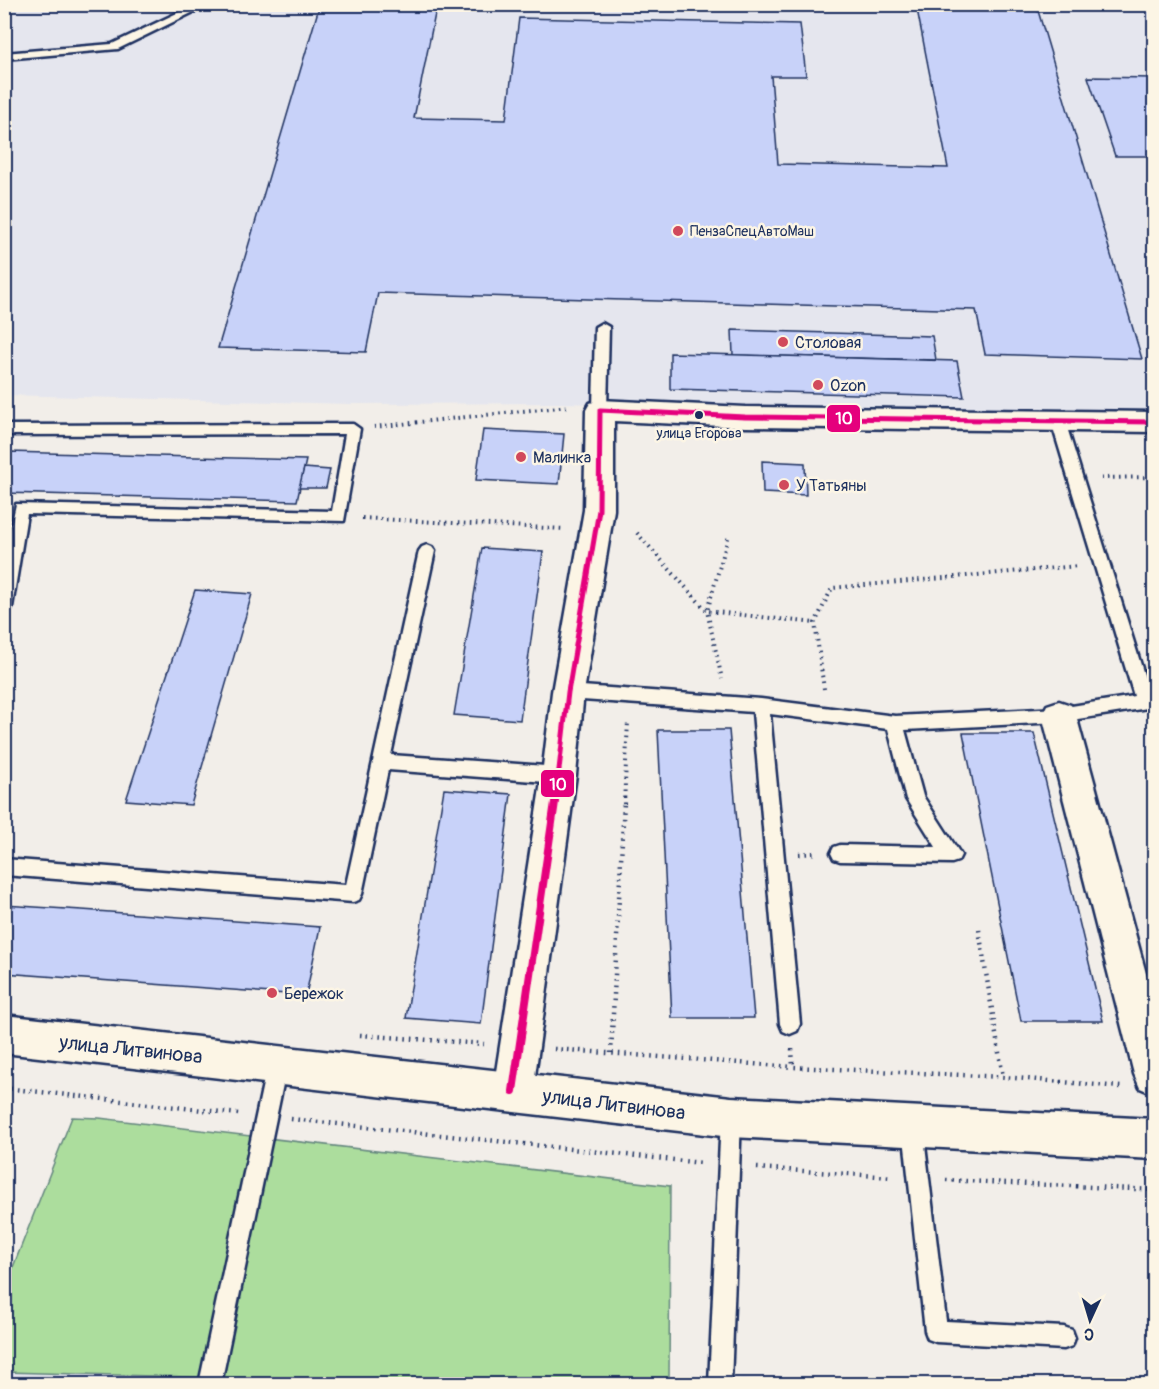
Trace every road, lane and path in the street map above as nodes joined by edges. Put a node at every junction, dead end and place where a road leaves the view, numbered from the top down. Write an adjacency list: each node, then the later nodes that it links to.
1 (206, 4): 2 (lane)
2 (4, 56)
3 (602, 327): 4 (lane)
4 (600, 410): 5 (street); 19 (street)
5 (1058, 421): 6 (street); 9 (lane)
6 (1155, 422)
7 (4, 430): 10 (lane)
8 (1155, 477): 9 (path)
9 (1076, 478): 15 (lane)
10 (339, 517): 11 (path); 16 (lane)
11 (565, 529)
12 (637, 533): 17 (path)
13 (728, 538): 17 (path)
14 (427, 552): 27 (lane)
15 (1102, 564): 18 (path); 21 (lane)
16 (4, 607)
17 (707, 611): 18 (path); 22 (path)
18 (815, 623): 24 (path)
19 (568, 692): 20 (lane); 28 (street)
20 (629, 696): 22 (lane); 37 (path)
21 (1149, 701): 25 (lane)
22 (728, 703): 23 (lane)
23 (761, 706): 24 (lane); 30 (lane)
24 (828, 714): 26 (lane)
25 (1059, 715): 26 (lane); 41 (street)
26 (895, 723): 29 (lane)
27 (381, 762): 28 (lane); 31 (lane)
28 (560, 775): 36 (street)
29 (840, 853): 30 (path)
30 (775, 854): 33 (lane)
31 (4, 867)
32 (979, 930): 40 (path)
33 (790, 1024): 39 (path)
34 (4, 1034): 38 (street, улица Литвинова)
35 (356, 1035): 36 (path)
36 (519, 1046): 37 (path); 43 (street)
37 (611, 1053): 39 (path)
38 (277, 1065): 43 (street, улица Литвинова); 44 (lane)
39 (793, 1067): 40 (path)
40 (1004, 1077): 41 (path)
41 (1139, 1081)
42 (4, 1088): 44 (path)
43 (513, 1092): 45 (street, улица Литвинова)
44 (267, 1117): 48 (path); 52 (lane)
45 (730, 1117): 46 (street, улица Литвинова); 48 (lane)
46 (913, 1128): 47 (street, улица Литвинова); 49 (lane)
47 (1155, 1139)
48 (730, 1166): 49 (path); 53 (lane)
49 (918, 1178): 50 (path); 51 (lane)
50 (1155, 1190)
51 (1064, 1338)
52 (210, 1384)
53 (720, 1384)

